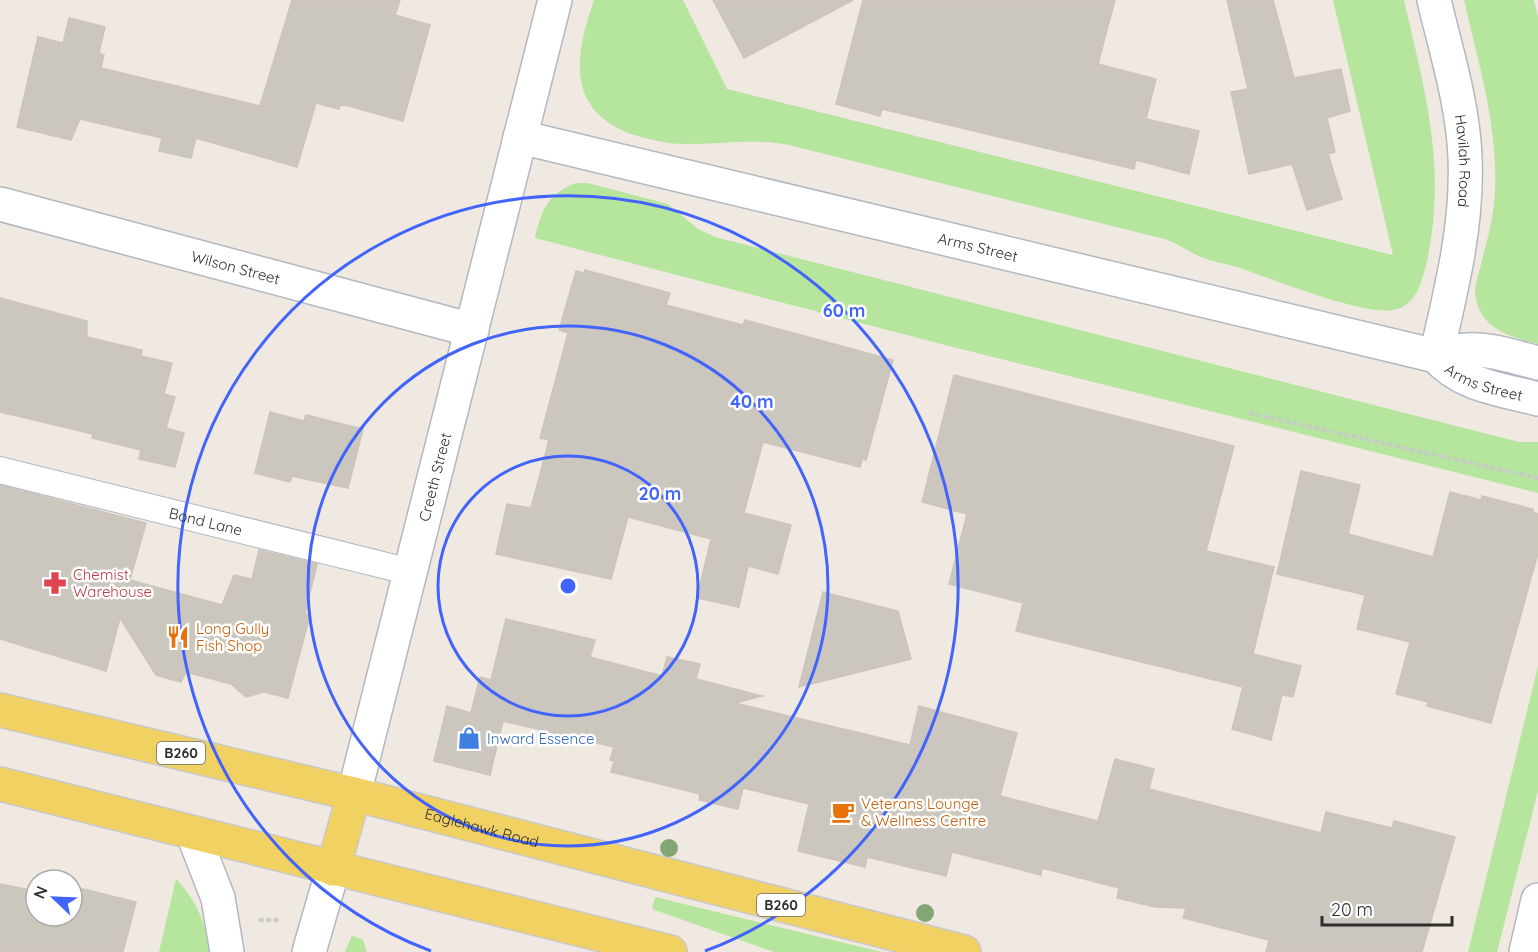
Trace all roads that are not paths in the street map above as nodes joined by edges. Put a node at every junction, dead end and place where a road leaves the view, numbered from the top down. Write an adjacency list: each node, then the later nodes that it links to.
1 (555, 0): 3 (street, Creeth Street)
2 (1434, 0): 6 (street, Havilah Road)
3 (520, 137): 5 (street, Creeth Street); 6 (street, Arms Street)
4 (0, 204): 5 (street, Wilson Street)
5 (472, 330): 10 (street, Creeth Street)
6 (1436, 356): 7 (street, Arms Street); 8 (street, Arms Street)
7 (1538, 363)
8 (1538, 399)
9 (0, 470): 10 (lane, Bond Lane)
10 (411, 572): 13 (street, Creeth Street)
11 (0, 710): 13 (main road, Eaglehawk Road / B260)
12 (0, 784): 14 (main road)
13 (354, 794): 15 (main road, Creeth Street); 20 (main road, Eaglehawk Road / B260)
14 (193, 834): 15 (main road); 17 (street)
15 (333, 869): 18 (street, Creeth Street); 19 (main road)
16 (1537, 907): 21 (street)
17 (228, 952)
18 (309, 952)
19 (670, 952)
20 (963, 952)
21 (1526, 952)

